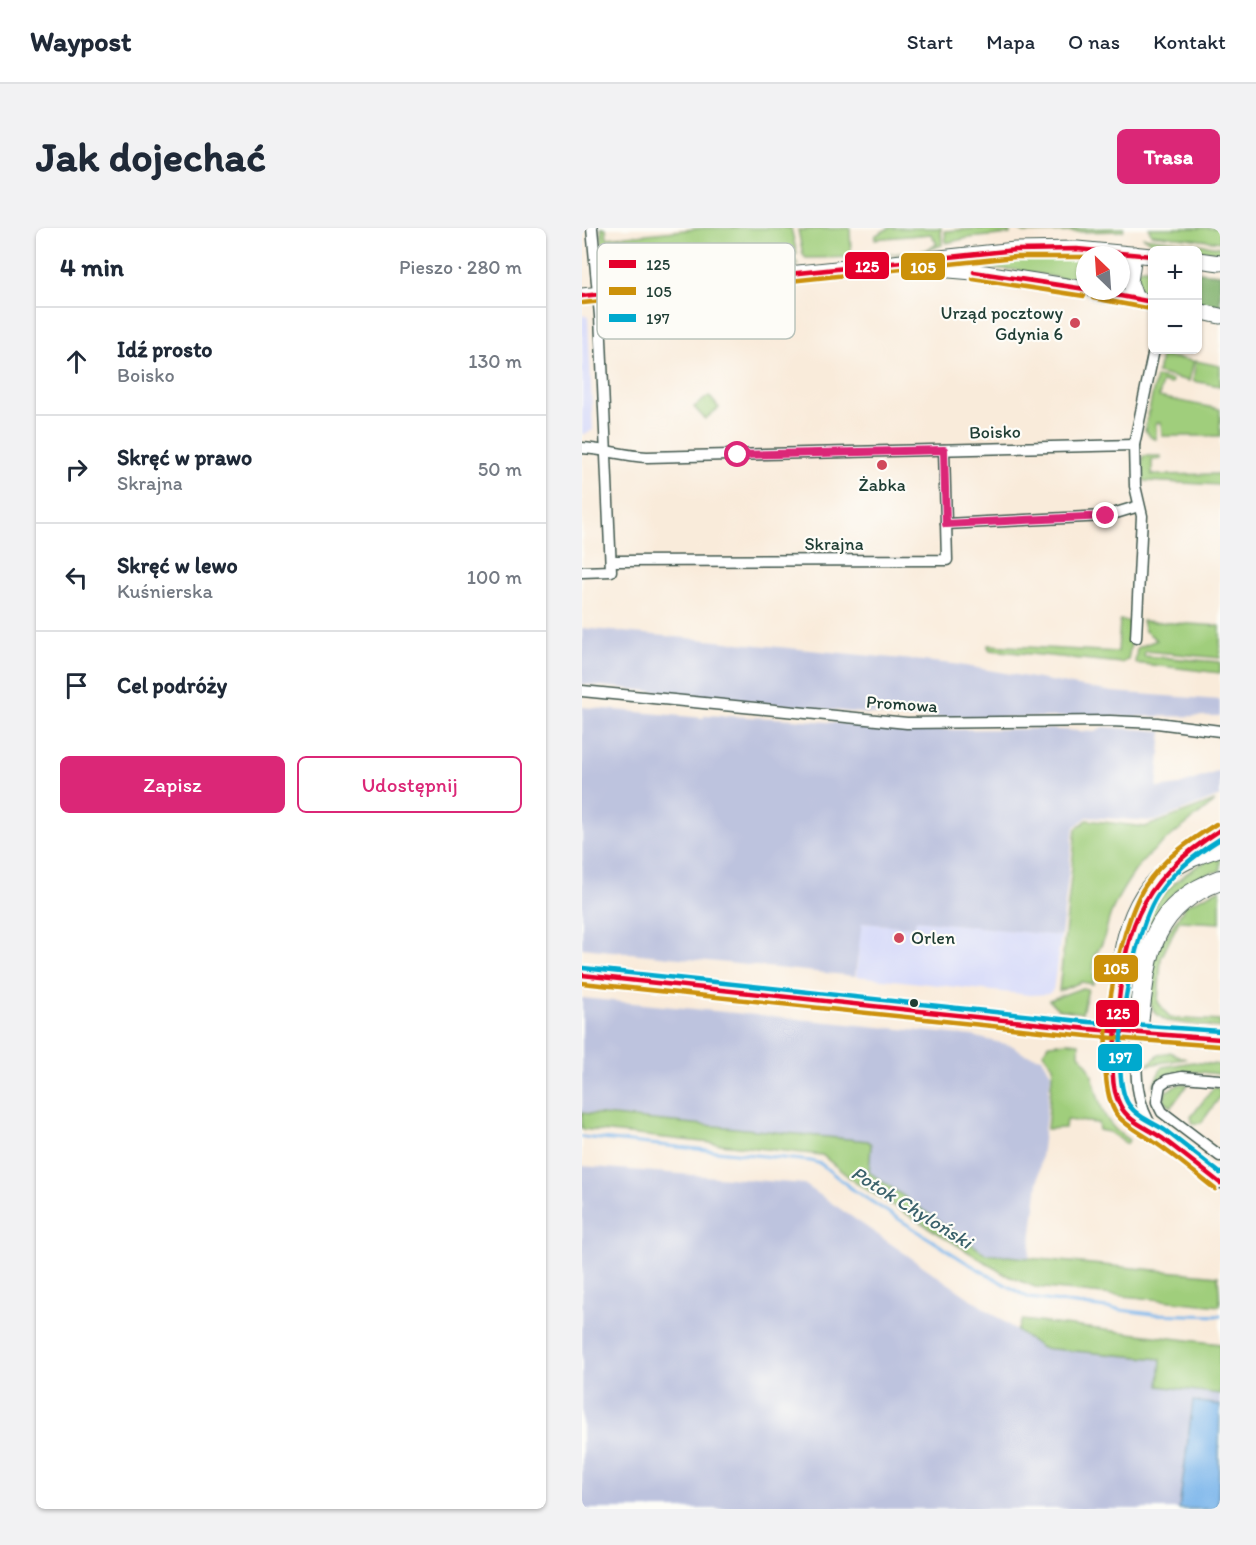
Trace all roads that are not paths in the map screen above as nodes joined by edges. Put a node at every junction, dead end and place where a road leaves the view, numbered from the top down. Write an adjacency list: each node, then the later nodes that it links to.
1 (592, 228): 9 (street)
2 (1134, 254): 3 (street); 6 (street); 11 (street)
3 (1148, 256)
4 (1202, 261): 5 (street)
5 (1220, 263)
6 (884, 265): 7 (street); 8 (street)
7 (795, 274)
8 (1076, 288)
9 (590, 295): 19 (street)
10 (1130, 298): 11 (street)
11 (1136, 299): 12 (street)
12 (1148, 301)
13 (1202, 312): 14 (street)
14 (1220, 316)
15 (1153, 354): 16 (street)
16 (1134, 445): 18 (street, Boisko); 20 (street)
17 (582, 448): 19 (street, Boisko)
18 (944, 450): 19 (street, Boisko); 21 (street, Skrajna)
19 (606, 452): 22 (street)
20 (1139, 506): 21 (street); 24 (street)
21 (946, 524): 22 (street, Skrajna)
22 (611, 561): 23 (street)
23 (582, 572)
24 (1136, 638)
25 (582, 691): 26 (street, Promowa)
26 (1220, 731)
27 (1220, 830): 29 (street)
28 (1220, 846): 29 (highway)
29 (1169, 869): 32 (highway)
30 (1220, 880): 33 (highway)
31 (582, 975): 32 (street)
32 (1116, 1031): 33 (highway); 36 (street)
33 (1137, 1032): 34 (highway); 36 (street)
34 (1220, 1039)
35 (1220, 1080): 37 (street)
36 (1158, 1135): 38 (street)
37 (1220, 1156)
38 (1220, 1184)

